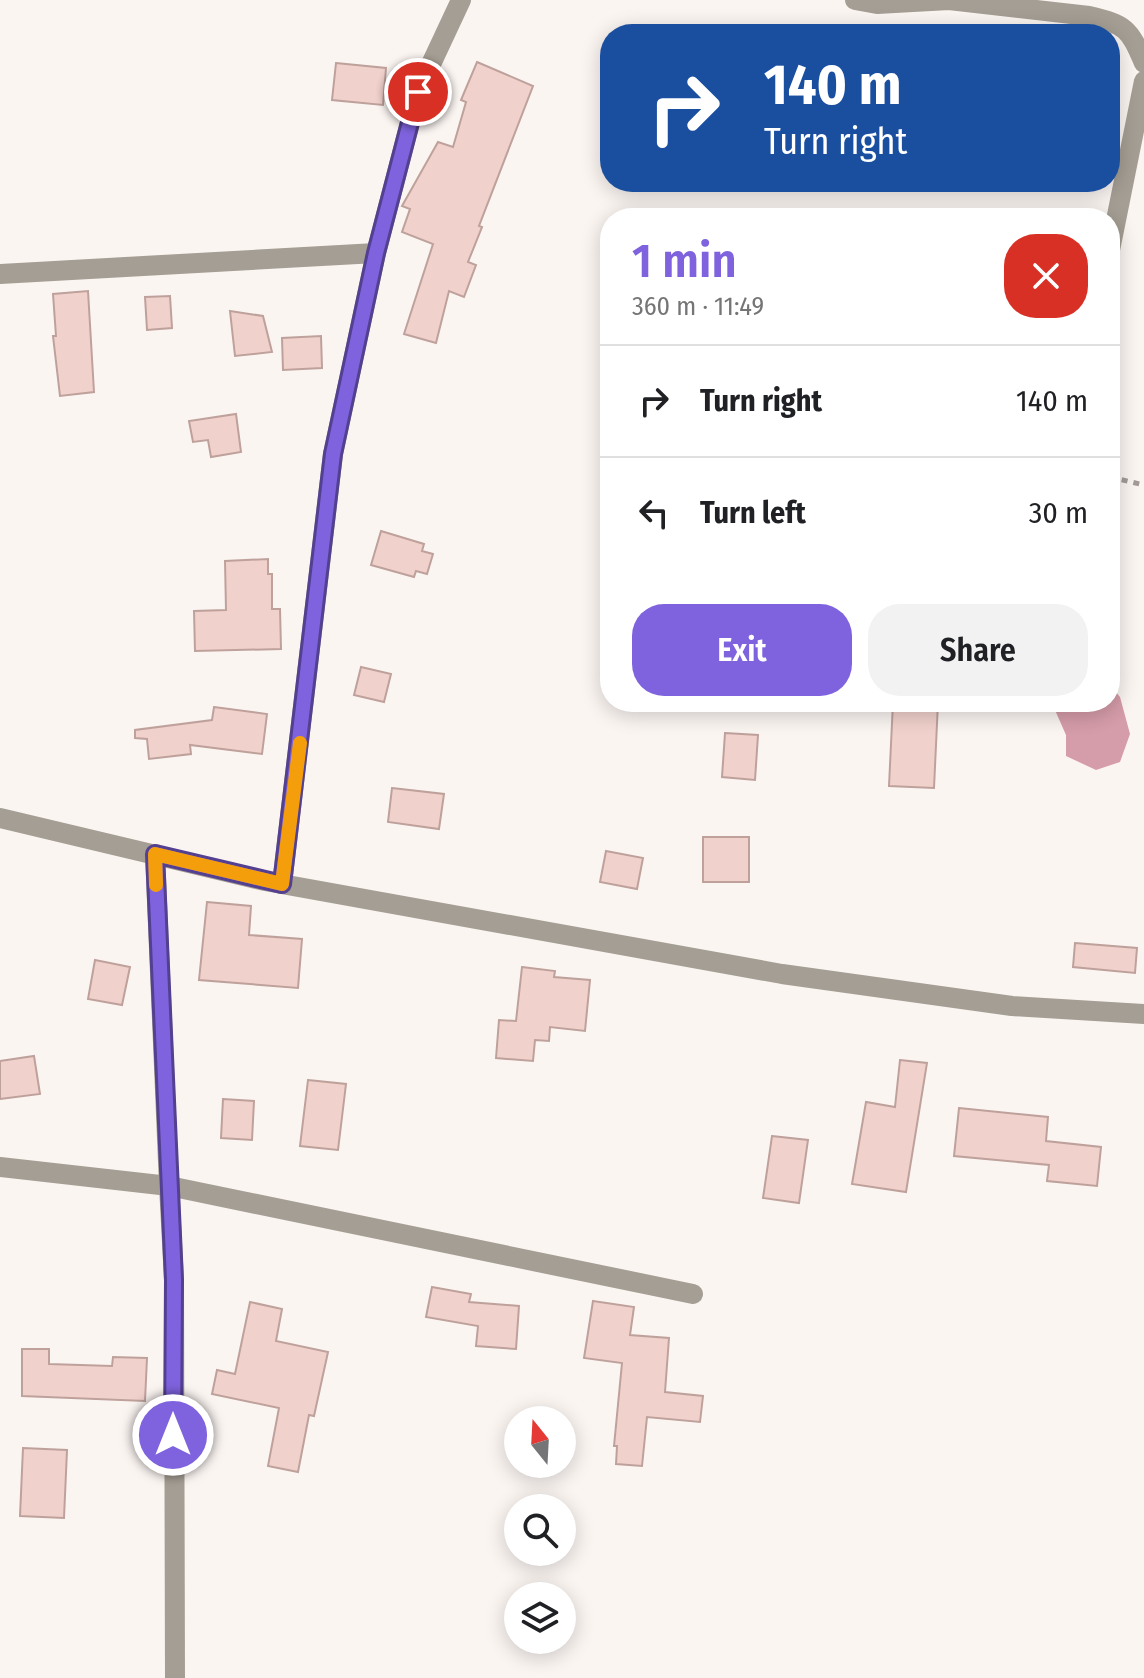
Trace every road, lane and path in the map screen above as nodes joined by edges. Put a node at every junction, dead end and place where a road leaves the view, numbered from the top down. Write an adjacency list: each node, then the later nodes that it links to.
1 (461, 0): 8 (street)
2 (855, 0): 3 (street)
3 (1116, 24)
4 (1120, 26): 5 (street)
5 (1144, 63)
6 (1144, 81): 7 (street)
7 (1118, 208)
8 (376, 253): 9 (street); 14 (street)
9 (0, 274)
10 (1120, 479): 11 (path)
11 (1144, 485)
12 (0, 818): 13 (street)
13 (155, 854): 14 (street); 17 (street)
14 (282, 884): 15 (street)
15 (1144, 1014)
16 (0, 1167): 17 (street)
17 (169, 1186): 18 (street); 19 (street)
18 (693, 1294)
19 (175, 1678)

